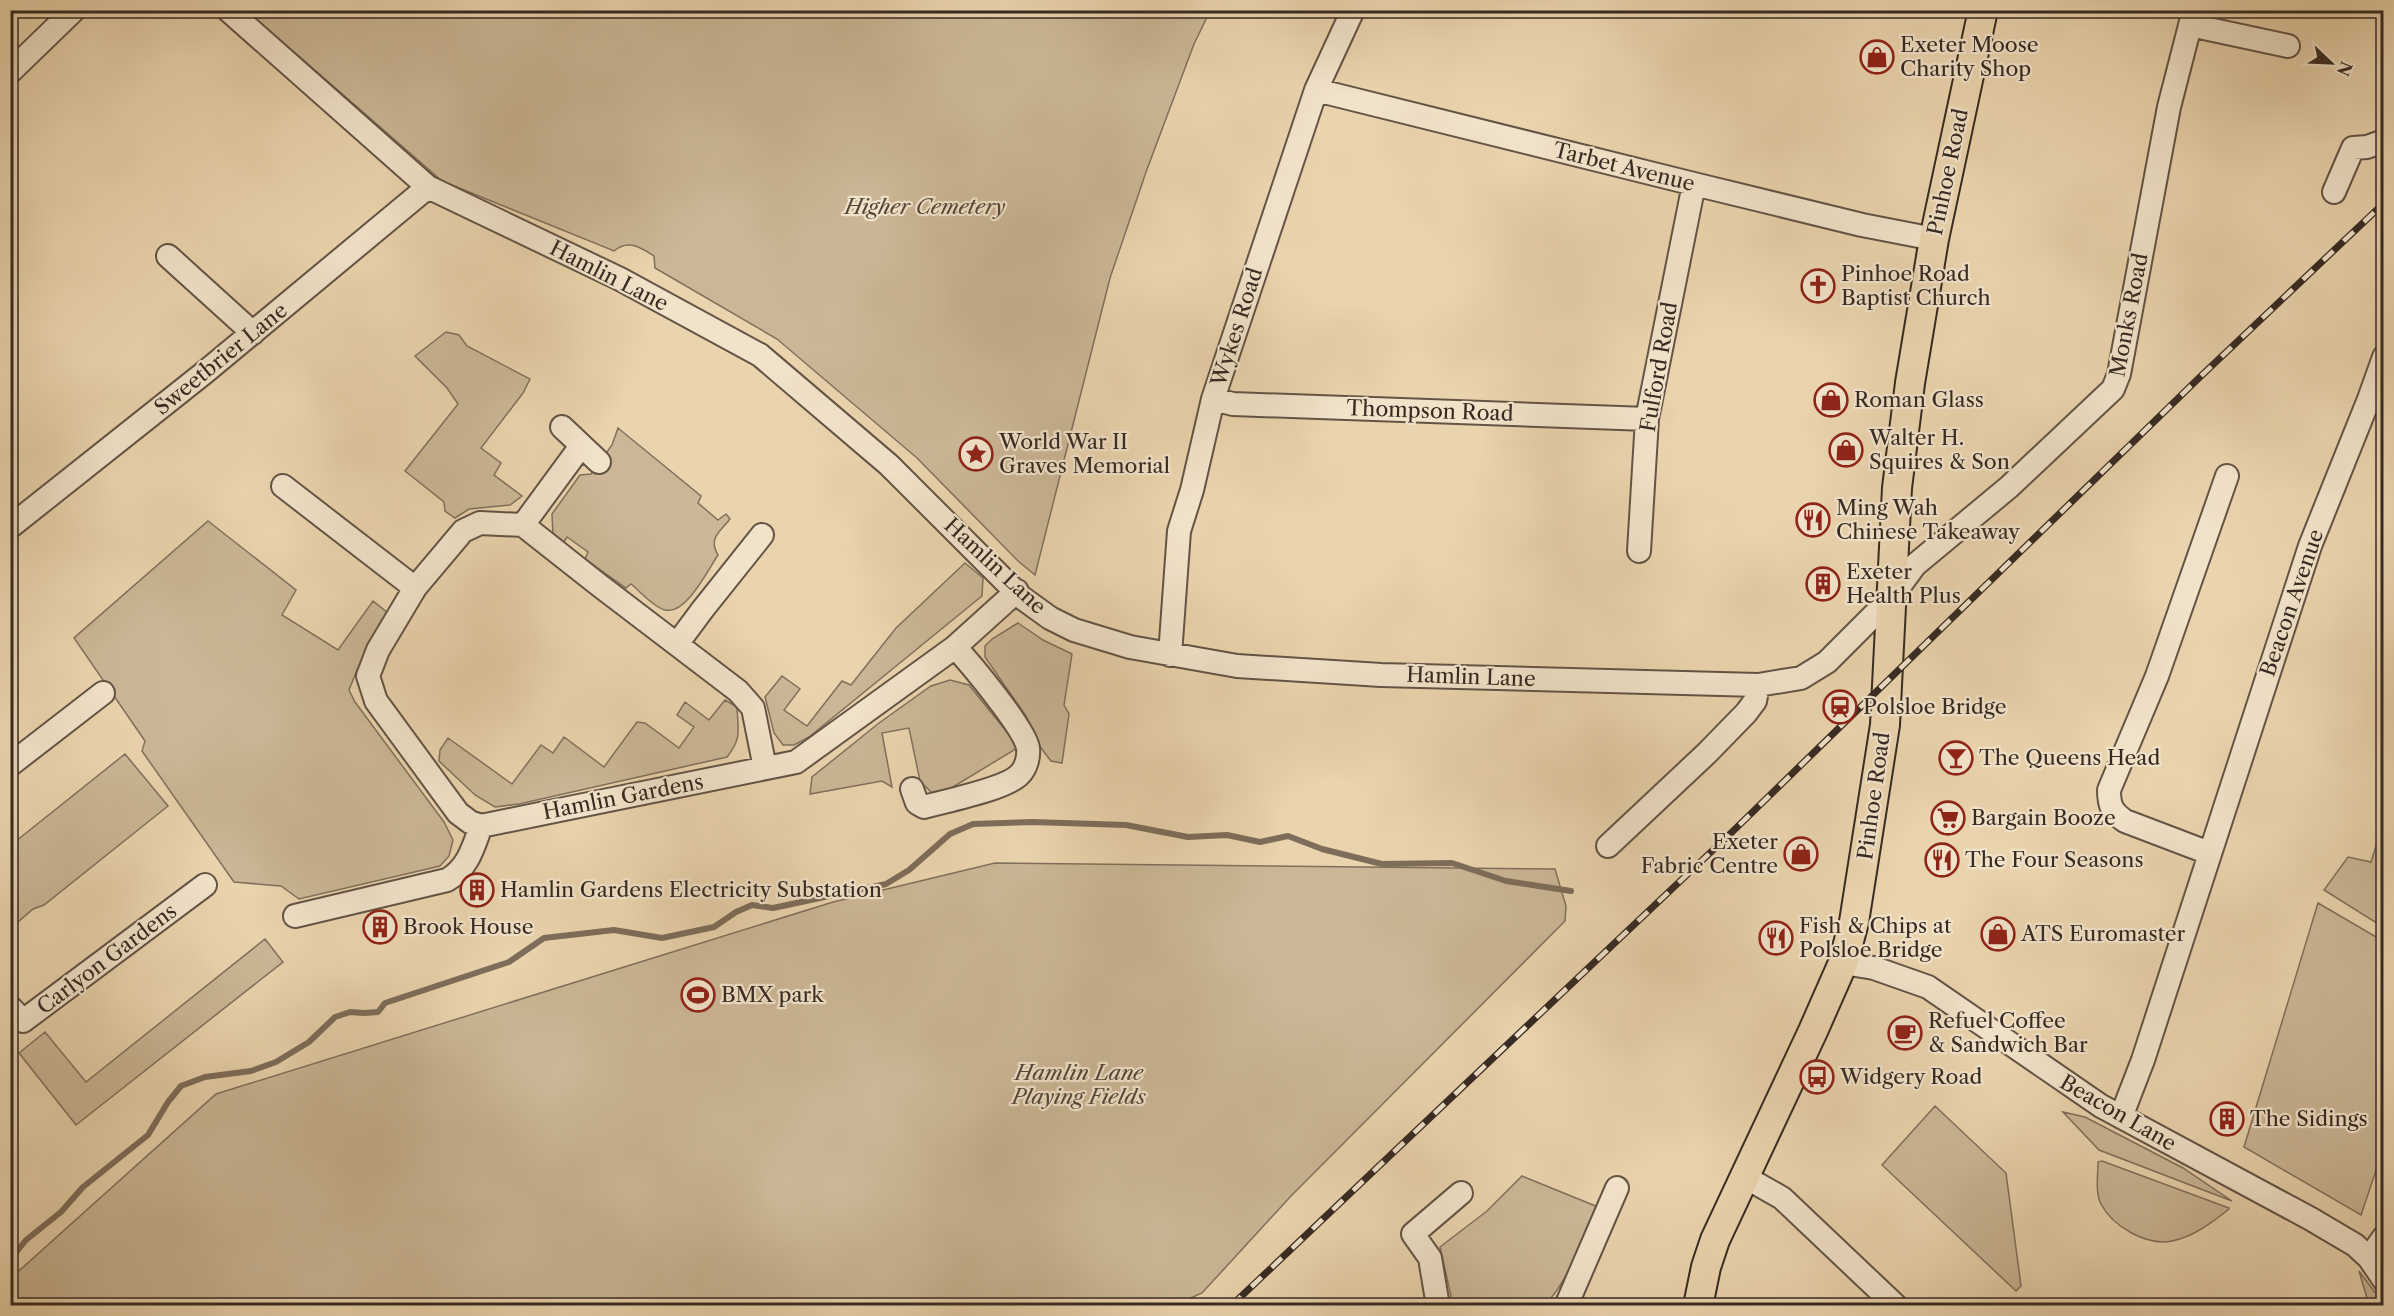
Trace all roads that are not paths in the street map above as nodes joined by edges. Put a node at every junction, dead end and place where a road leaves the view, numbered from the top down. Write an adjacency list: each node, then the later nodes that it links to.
1 (74, 10): 7 (street)
2 (228, 10): 11 (street, Hamlin Lane)
3 (1353, 10): 8 (street, Wykes Road)
4 (1983, 10): 13 (main road, Pinhoe Road)
5 (2192, 18): 6 (street); 30 (street, Monks Road)
6 (2288, 46)
7 (10, 72)
8 (1316, 90): 10 (street, Tarbet Avenue); 17 (street, Wykes Road)
9 (2384, 141): 12 (street)
10 (1694, 184): 13 (street, Tarbet Avenue); 18 (street, Fulford Road)
11 (428, 188): 15 (street, Sweetbrier Lane); 29 (street, Hamlin Lane)
12 (2334, 192)
13 (1934, 239): 30 (main road, Pinhoe Road)
14 (168, 256): 15 (street)
15 (253, 333): 25 (street, Sweetbrier Lane)
16 (2384, 357): 41 (street, Beacon Avenue)
17 (1213, 399): 18 (street, Thompson Road); 33 (street, Wykes Road)
18 (1647, 419): 27 (street, Fulford Road)
19 (562, 427): 20 (street)
20 (581, 446): 21 (street); 24 (street)
21 (599, 462)
22 (2227, 476): 41 (street)
23 (282, 486): 28 (street)
24 (523, 525): 28 (street); 31 (street)
25 (10, 527)
26 (762, 535): 31 (street)
27 (1639, 551)
28 (415, 588): 39 (street)
29 (1017, 591): 32 (street, Hamlin Gardens); 33 (street, Hamlin Lane)
30 (1890, 599): 34 (street, Hamlin Lane); 44 (main road, Pinhoe Road)
31 (677, 644): 37 (street)
32 (956, 647): 37 (street, Hamlin Gardens); 38 (street)
33 (1170, 655): 34 (street, Hamlin Lane)
34 (1758, 685): 40 (street)
35 (103, 693): 36 (street)
36 (10, 765)
37 (765, 768): 39 (street, Hamlin Gardens)
38 (912, 789)
39 (481, 825): 43 (street)
40 (1608, 846)
41 (2209, 853): 46 (street, Beacon Avenue)
42 (205, 885): 45 (street, Carlyon Gardens)
43 (295, 916)
44 (1843, 963): 46 (street, Beacon Lane); 47 (main road, Pinhoe Road)
45 (10, 1007)
46 (2121, 1117): 51 (street, Beacon Lane)
47 (1745, 1177): 55 (main road, Pinhoe Road); 56 (street)
48 (1617, 1188): 54 (street)
49 (1461, 1193): 53 (street)
50 (2384, 1237): 51 (street)
51 (2369, 1258): 52 (street, Beacon Lane)
52 (2384, 1280)
53 (1438, 1305)
54 (1566, 1305)
55 (1698, 1305)
56 (1896, 1305)

